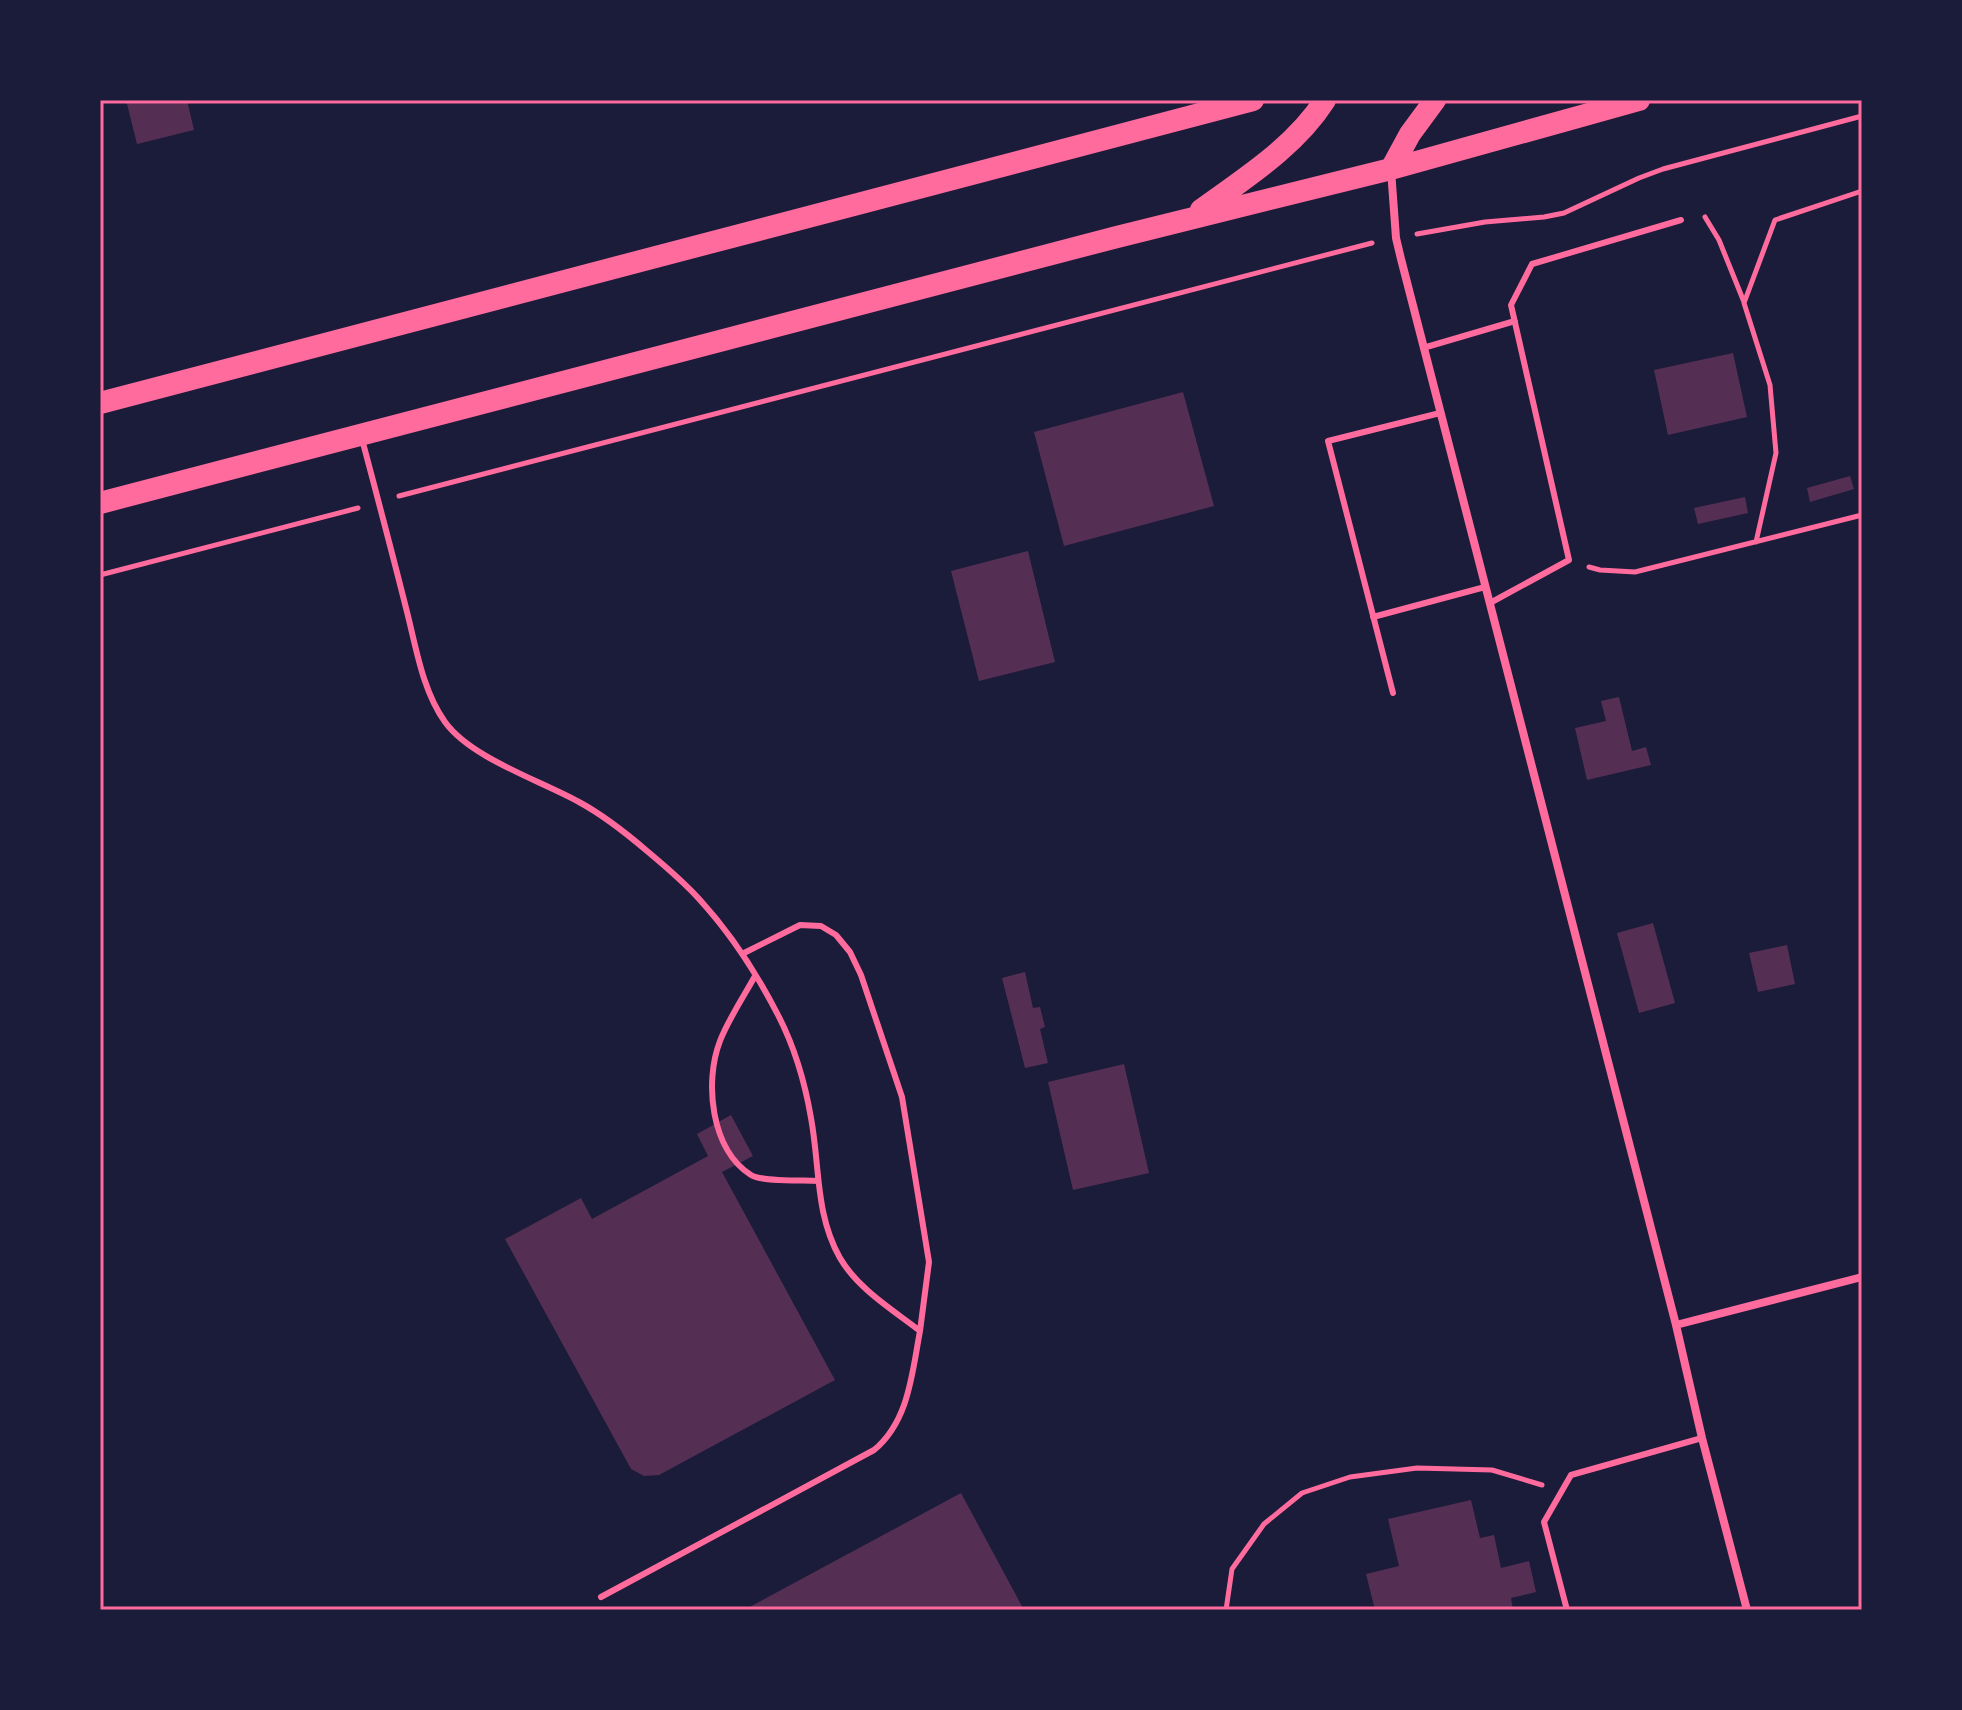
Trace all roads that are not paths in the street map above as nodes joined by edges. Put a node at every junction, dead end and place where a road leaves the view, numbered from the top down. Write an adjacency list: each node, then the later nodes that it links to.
1 (1253, 100): 10 (highway)
2 (1325, 100): 6 (highway)
3 (1435, 100): 5 (highway)
4 (1639, 100): 5 (highway)
5 (1391, 169): 6 (highway); 9 (street)
6 (1191, 218): 12 (highway)
7 (1681, 220): 8 (lane)
8 (1515, 321): 9 (lane); 15 (lane)
9 (1423, 348): 11 (street)
10 (100, 403)
11 (1440, 413): 14 (street); 16 (lane)
12 (361, 436): 13 (highway); 18 (lane)
13 (100, 503)
14 (1485, 587): 15 (street); 16 (lane)
15 (1490, 603): 22 (street)
16 (1373, 617): 17 (lane)
17 (1393, 693)
18 (742, 954): 19 (lane); 23 (lane)
19 (755, 976): 20 (lane); 20 (lane)
20 (818, 1181): 23 (lane)
21 (1862, 1277): 22 (street)
22 (1676, 1325): 24 (street)
23 (920, 1331): 25 (lane)
24 (1702, 1438): 26 (lane); 27 (street)
25 (601, 1597)
26 (1567, 1610)
27 (1747, 1610)

